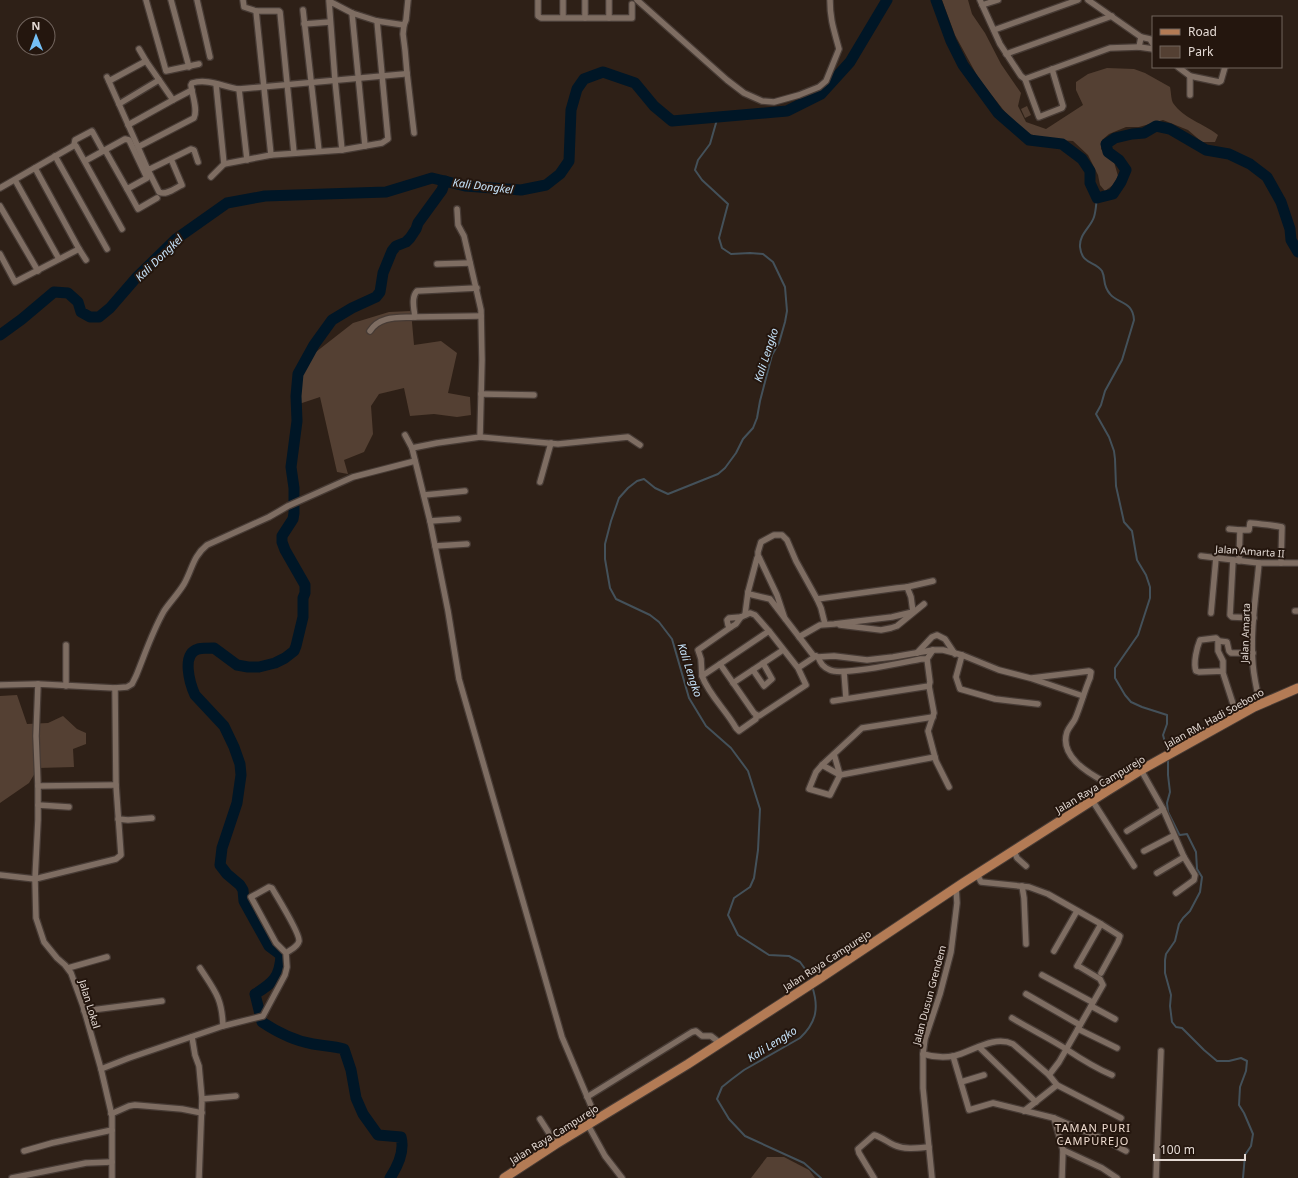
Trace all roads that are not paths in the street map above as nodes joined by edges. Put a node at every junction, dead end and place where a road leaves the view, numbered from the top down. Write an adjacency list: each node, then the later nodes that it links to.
1 (146, 0): 39 (street)
2 (171, 0): 39 (street)
3 (197, 0): 36 (street)
4 (243, 0): 19 (street)
5 (329, 0): 20 (street); 26 (street)
6 (408, 0): 28 (street)
7 (538, 0): 22 (street)
8 (562, 0): 22 (street)
9 (585, 0): 23 (street)
10 (609, 0): 24 (street)
11 (637, 0): 12 (street)
12 (830, 0)
13 (998, 0): 16 (street)
14 (1078, 0): 29 (street)
15 (1088, 0): 21 (street)
16 (981, 3): 29 (street)
17 (632, 4): 24 (street)
18 (303, 10): 27 (street)
19 (256, 11): 52 (street); 53 (street)
20 (352, 13): 25 (street); 46 (street)
21 (1112, 16): 30 (street); 35 (street)
22 (563, 17): 23 (street)
23 (586, 18): 24 (street)
24 (609, 18)
25 (377, 21): 28 (street); 44 (street)
26 (330, 22): 27 (street); 49 (street)
27 (304, 24): 50 (street)
28 (404, 25): 43 (street)
29 (994, 30): 35 (street)
30 (1141, 37): 31 (street); 32 (street)
31 (1152, 42)
32 (1139, 47): 34 (street); 42 (street)
33 (139, 49): 37 (street)
34 (1152, 49)
35 (1006, 54): 47 (street)
36 (210, 57)
37 (146, 60): 48 (street); 58 (street)
38 (199, 64): 39 (street)
39 (189, 66)
40 (1179, 68): 45 (street)
41 (1225, 68): 45 (street)
42 (1052, 69): 47 (street); 47 (street)
43 (407, 73): 44 (street); 60 (street)
44 (382, 76): 46 (street); 62 (street)
45 (1190, 76): 56 (street)
46 (359, 78): 49 (street); 62 (street)
47 (1025, 79)
48 (159, 80): 57 (street); 58 (street)
49 (335, 80): 50 (street); 65 (street)
50 (311, 82): 52 (street); 66 (street)
51 (216, 84): 54 (street); 55 (street); 74 (street)
52 (287, 84): 53 (street); 67 (street)
53 (263, 87): 54 (street); 68 (street)
54 (239, 89): 71 (street)
55 (192, 90): 57 (street); 63 (street)
56 (1190, 95)
57 (173, 100): 59 (street)
58 (119, 104): 59 (street)
59 (128, 125): 63 (street)
60 (414, 133)
61 (74, 145): 64 (street); 69 (street); 72 (street)
62 (365, 146): 65 (street)
63 (138, 147): 76 (street)
64 (104, 150): 72 (street); 80 (street); 80 (street)
65 (342, 150): 66 (street)
66 (319, 151): 67 (street)
67 (294, 153): 68 (street)
68 (271, 155): 71 (street)
69 (55, 156): 75 (street); 86 (street)
70 (171, 159): 73 (street); 76 (street); 76 (street)
71 (247, 160): 74 (street)
72 (85, 161): 84 (street)
73 (198, 162)
74 (224, 164): 77 (street)
75 (35, 168): 78 (street); 85 (street)
76 (148, 170)
77 (211, 177)
78 (14, 180): 79 (street); 88 (street)
79 (0, 188)
80 (127, 188): 81 (street)
81 (157, 198)
82 (0, 206): 92 (street)
83 (458, 209): 90 (street)
84 (122, 228)
85 (79, 249): 88 (street); 89 (street)
86 (107, 249)
87 (0, 254): 92 (street)
88 (59, 260): 92 (street)
89 (86, 260)
90 (470, 263): 91 (street); 93 (street)
91 (437, 264)
92 (38, 271)
93 (477, 288): 94 (street); 95 (street)
94 (481, 316): 95 (street); 97 (street)
95 (415, 318): 96 (street)
96 (370, 331)
97 (481, 394): 98 (street); 100 (street)
98 (534, 395)
99 (405, 435): 103 (street)
100 (480, 437): 101 (street); 103 (street)
101 (551, 443): 102 (street); 105 (street)
102 (640, 445)
103 (412, 448): 104 (street)
104 (415, 461): 107 (street); 163 (street)
105 (540, 482)
106 (465, 491): 107 (street)
107 (424, 495): 109 (street)
108 (458, 519): 109 (street)
109 (430, 521): 113 (street)
110 (1229, 529): 111 (street)
111 (1240, 530): 118 (street); 120 (street)
112 (467, 544): 113 (street)
113 (435, 546): 236 (street)
114 (1201, 556): 116 (street, Jalan Amarta II)
115 (758, 557): 124 (street); 125 (street); 127 (street)
116 (1216, 558): 117 (street, Jalan Amarta II); 130 (street)
117 (1233, 560): 118 (street, Jalan Amarta II); 133 (street)
118 (1239, 561): 119 (street, Jalan Amarta II)
119 (1259, 563): 120 (street, Jalan Amarta II); 133 (street, Jalan Amarta)
120 (1281, 563): 121 (street, Jalan Amarta II)
121 (1298, 563)
122 (934, 581): 123 (street)
123 (907, 587): 127 (street); 129 (street)
124 (773, 588): 126 (street); 132 (street)
125 (748, 592): 126 (street); 131 (street)
126 (770, 599): 132 (street)
127 (817, 599): 134 (street)
128 (924, 604): 129 (street)
129 (913, 612): 135 (street); 135 (street)
130 (1212, 613)
131 (743, 616): 136 (street); 156 (street)
132 (785, 618): 137 (street)
133 (1254, 618): 143 (street, Jalan Amarta)
134 (825, 624): 135 (street); 137 (street)
135 (836, 624)
136 (769, 631): 140 (street); 150 (street)
137 (799, 637): 146 (street)
138 (1219, 641): 143 (street); 154 (street); 154 (street)
139 (66, 645): 161 (street)
140 (783, 650): 149 (street); 152 (street)
141 (933, 650): 142 (street); 144 (street); 148 (street)
142 (917, 653): 144 (street); 147 (street)
143 (1253, 653): 169 (street, Jalan Amarta)
144 (955, 654): 145 (street)
145 (962, 655): 157 (street); 168 (street)
146 (817, 657): 147 (street); 152 (street); 155 (street)
147 (893, 657): 151 (street)
148 (927, 659): 151 (street); 162 (street)
149 (763, 663): 153 (street); 153 (street)
150 (720, 664): 156 (street); 158 (street)
151 (893, 664): 155 (street)
152 (798, 668): 170 (street)
153 (753, 670): 158 (street)
154 (1223, 671): 171 (street)
155 (844, 672): 166 (street)
156 (702, 676): 170 (street)
157 (1030, 678): 165 (street); 165 (street)
158 (733, 683): 170 (street)
159 (38, 684): 160 (street); 161 (street); 180 (street, Jalan Lokal)
160 (0, 685)
161 (66, 686): 163 (street)
162 (929, 686): 166 (street); 172 (street)
163 (115, 688): 179 (street)
164 (1298, 688): 169 (main road, Jalan RM. Hadi Soebono)
165 (1083, 696): 182 (street)
166 (846, 698): 167 (street)
167 (833, 700)
168 (1038, 704)
169 (1260, 704): 171 (main road, Jalan RM. Hadi Soebono)
170 (756, 716)
171 (1237, 716): 175 (main road, Jalan RM. Hadi Soebono)
172 (933, 717): 173 (street); 174 (street)
173 (834, 754): 176 (street); 178 (street)
174 (935, 757): 178 (street); 181 (street)
175 (1162, 759): 177 (main road, Jalan Raya Campurejo)
176 (822, 765): 178 (street); 178 (street)
177 (1141, 770): 182 (main road, Jalan Raya Campurejo); 186 (street)
178 (840, 774)
179 (116, 785): 180 (street); 188 (street)
180 (38, 786): 184 (street, Jalan Lokal)
181 (949, 787)
182 (1107, 791): 183 (main road, Jalan Raya Campurejo)
183 (1092, 800): 191 (main road, Jalan Raya Campurejo); 195 (street)
184 (38, 805): 185 (street); 199 (street, Jalan Lokal)
185 (69, 806)
186 (1163, 809): 189 (street); 190 (street)
187 (152, 818): 188 (street)
188 (118, 819): 199 (street)
189 (1127, 831)
190 (1173, 836): 192 (street); 193 (street)
191 (1014, 851): 194 (street); 197 (main road, Jalan Raya Campurejo)
192 (1144, 851)
193 (1184, 857): 196 (street); 202 (street)
194 (1026, 866)
195 (1134, 866)
196 (1158, 872)
197 (977, 874): 200 (street); 201 (main road, Jalan Raya Campurejo)
198 (0, 875): 199 (street)
199 (35, 879): 209 (street, Jalan Lokal)
200 (1022, 886): 203 (street); 205 (street)
201 (956, 888): 222 (main road, Jalan Raya Campurejo); 227 (street, Jalan Dusun Grendem)
202 (1176, 893)
203 (1077, 911): 204 (street); 206 (street)
204 (1101, 924): 211 (street); 215 (street)
205 (1026, 944)
206 (1054, 951)
207 (286, 953): 207 (street); 219 (street)
208 (107, 957): 209 (street)
209 (68, 968): 216 (street, Jalan Lokal)
210 (200, 968): 219 (street)
211 (1101, 973)
212 (1042, 975): 215 (street)
213 (1026, 994): 220 (street)
214 (162, 1001): 216 (street)
215 (1092, 1004): 218 (street); 220 (street)
216 (84, 1011): 229 (street, Jalan Lokal)
217 (1012, 1018): 225 (street)
218 (1115, 1019)
219 (223, 1026): 221 (street)
220 (1079, 1027): 224 (street); 225 (street)
221 (192, 1037): 229 (street); 237 (street)
222 (720, 1043): 236 (street); 245 (main road, Jalan Raya Campurejo)
223 (979, 1047): 228 (street); 231 (street); 238 (street)
224 (1117, 1048)
225 (1066, 1049): 231 (street); 232 (street)
226 (1161, 1051): 263 (street)
227 (923, 1054): 228 (street); 249 (street, Jalan Dusun Grendem)
228 (953, 1056): 233 (street)
229 (101, 1069): 241 (street, Jalan Lokal)
230 (984, 1075): 233 (street)
231 (1049, 1075): 234 (street)
232 (1112, 1075)
233 (961, 1082): 239 (street)
234 (1057, 1085): 238 (street); 243 (street)
235 (236, 1096): 237 (street)
236 (587, 1097): 245 (street)
237 (202, 1100): 240 (street)
238 (1036, 1102): 239 (street)
239 (1024, 1111): 242 (street)
240 (202, 1113): 241 (street); 257 (street)
241 (111, 1114): 247 (street, Jalan Lokal)
242 (1054, 1118): 250 (street); 252 (street)
243 (1121, 1118)
244 (540, 1119): 248 (street)
245 (597, 1120): 246 (main road, Jalan Raya Campurejo)
246 (588, 1125): 248 (main road, Jalan Raya Campurejo); 258 (street)
247 (112, 1130): 251 (street); 253 (street, Jalan Lokal)
248 (556, 1144): 254 (main road, Jalan Raya Campurejo)
249 (929, 1147): 259 (street); 260 (street, Jalan Dusun Grendem)
250 (1063, 1150): 261 (street); 262 (street)
251 (24, 1151)
252 (1126, 1151)
253 (112, 1162): 255 (street); 256 (street, Jalan Lokal)
254 (508, 1177)
255 (12, 1178)
256 (112, 1178)
257 (199, 1178)
258 (622, 1178)
259 (874, 1178)
260 (932, 1178)
261 (1062, 1178)
262 (1117, 1178)
263 (1156, 1178)

